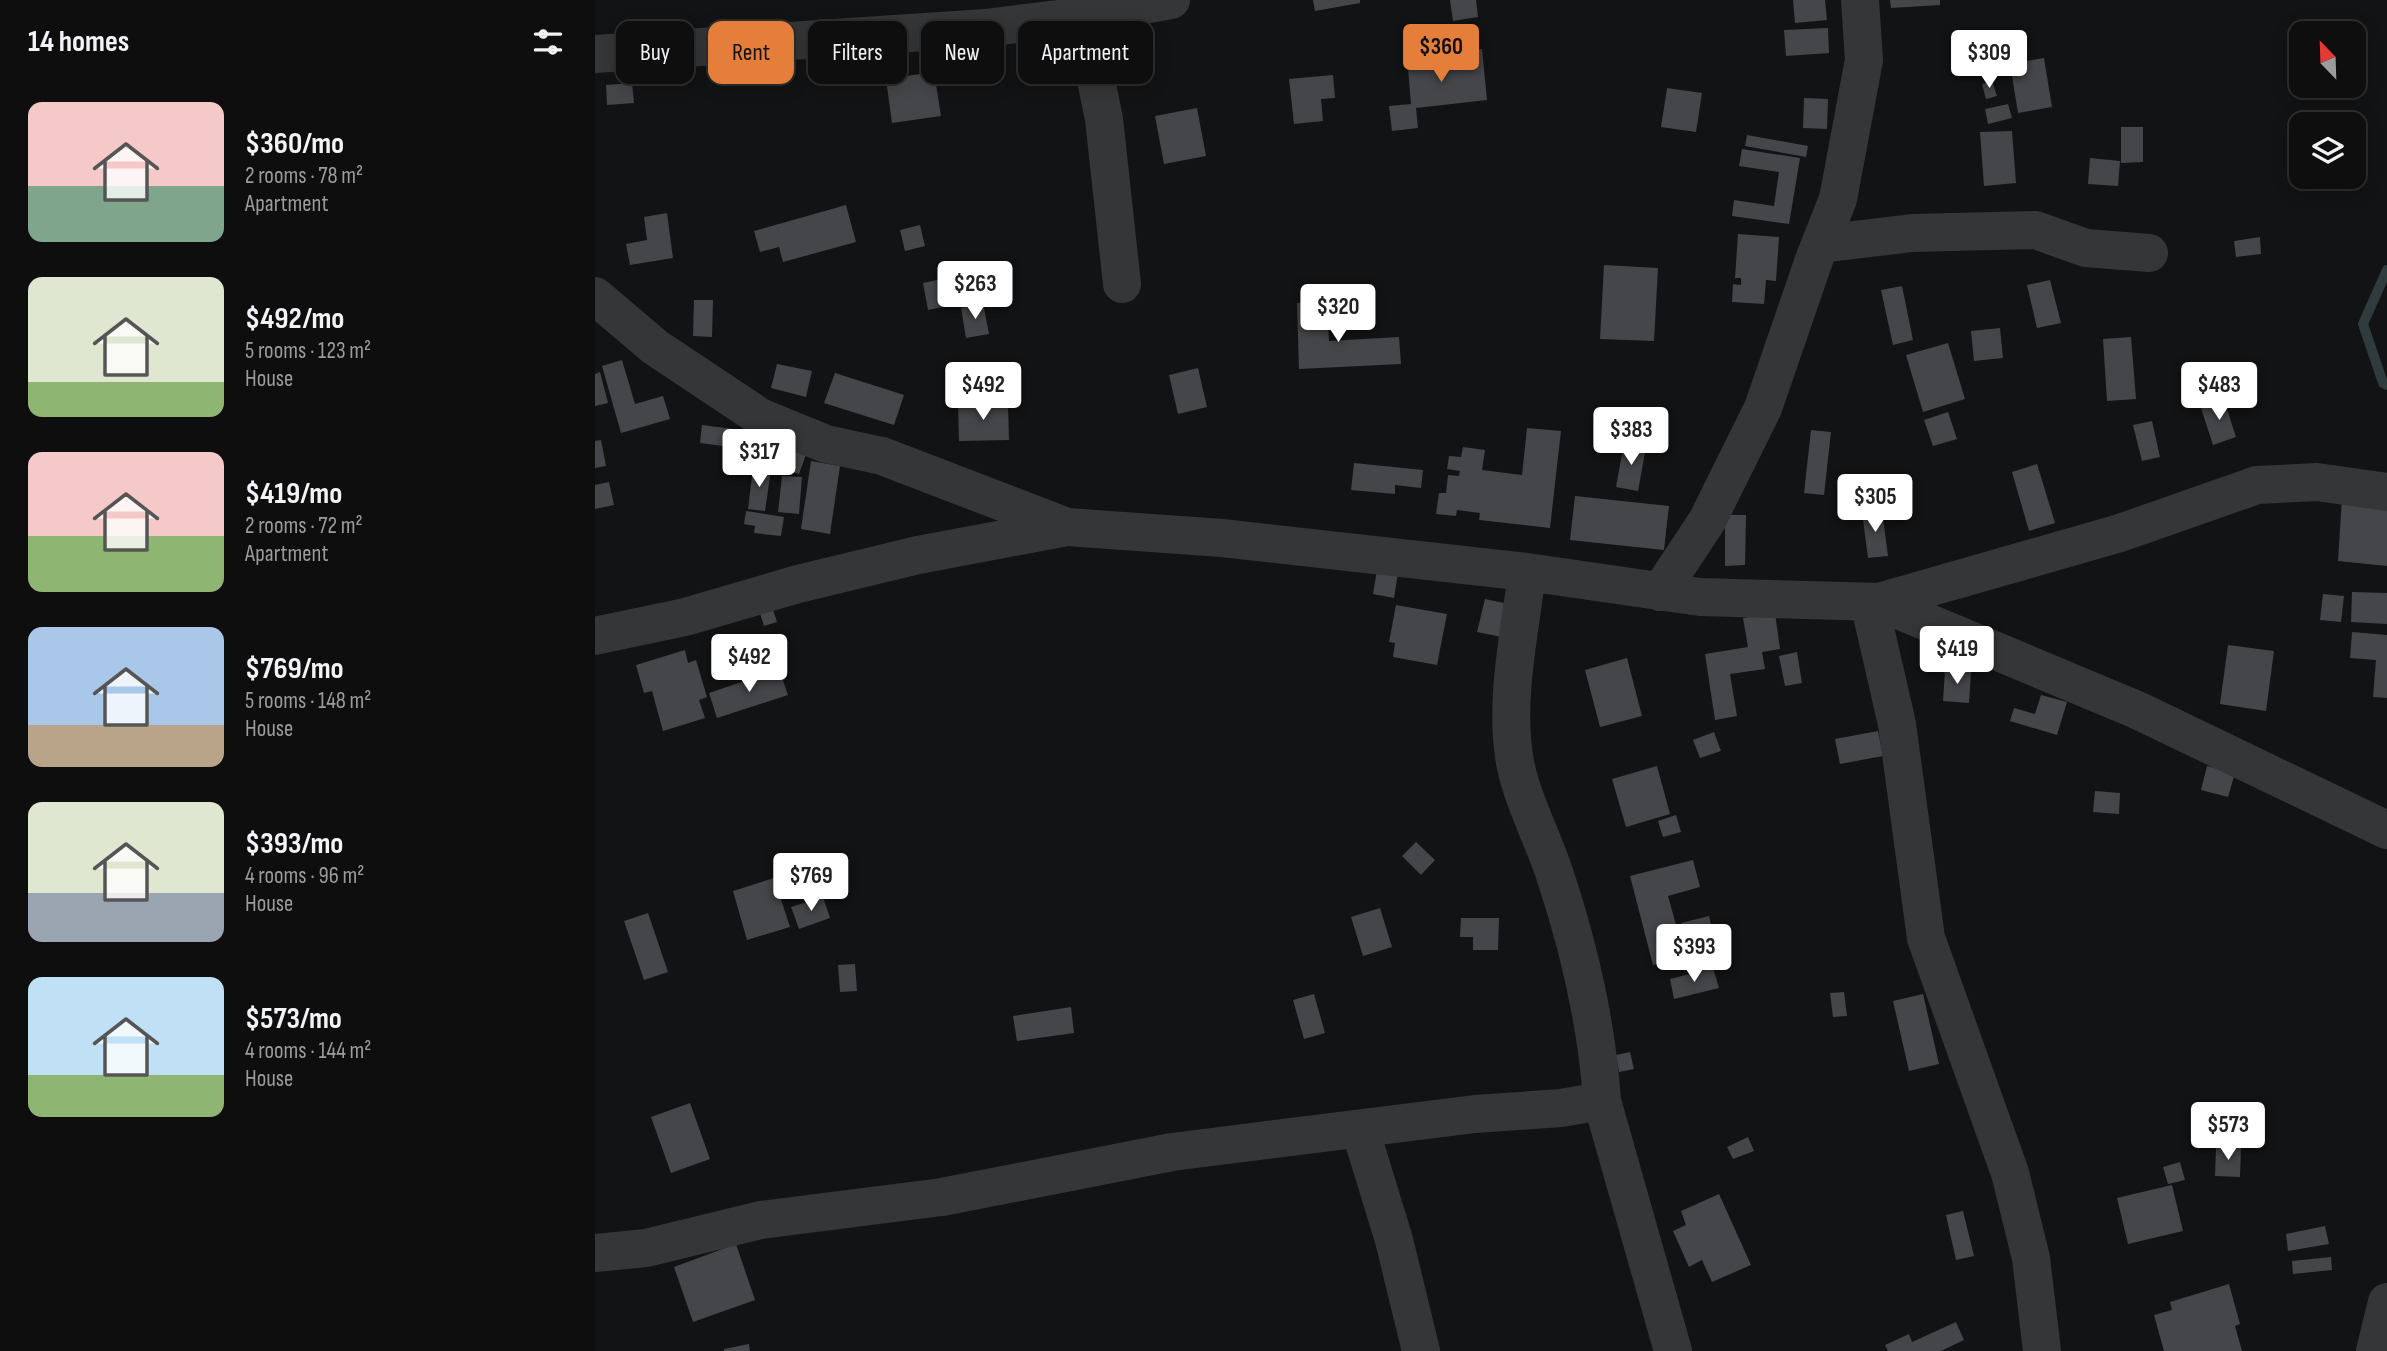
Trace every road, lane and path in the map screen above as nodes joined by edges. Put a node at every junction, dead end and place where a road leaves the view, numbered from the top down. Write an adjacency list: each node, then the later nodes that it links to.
1 (1171, 0): 4 (street)
2 (1860, 0): 6 (street)
3 (909, 16): 4 (street); 5 (street)
4 (1083, 16): 8 (street)
5 (595, 54)
6 (1820, 244): 7 (street); 13 (street)
7 (2149, 253)
8 (1122, 284)
9 (595, 296): 11 (street)
10 (2387, 492): 14 (street)
11 (1067, 527): 12 (street); 15 (street)
12 (1527, 572): 13 (street); 17 (street)
13 (1660, 592): 14 (street)
14 (1874, 602): 16 (street); 23 (street)
15 (595, 636)
16 (2387, 830)
17 (1602, 1101): 18 (street); 22 (street)
18 (1360, 1129): 19 (street); 21 (street)
19 (595, 1253)
20 (2387, 1302): 24 (street)
21 (1421, 1351)
22 (1673, 1351)
23 (2042, 1351)
24 (2375, 1351)

